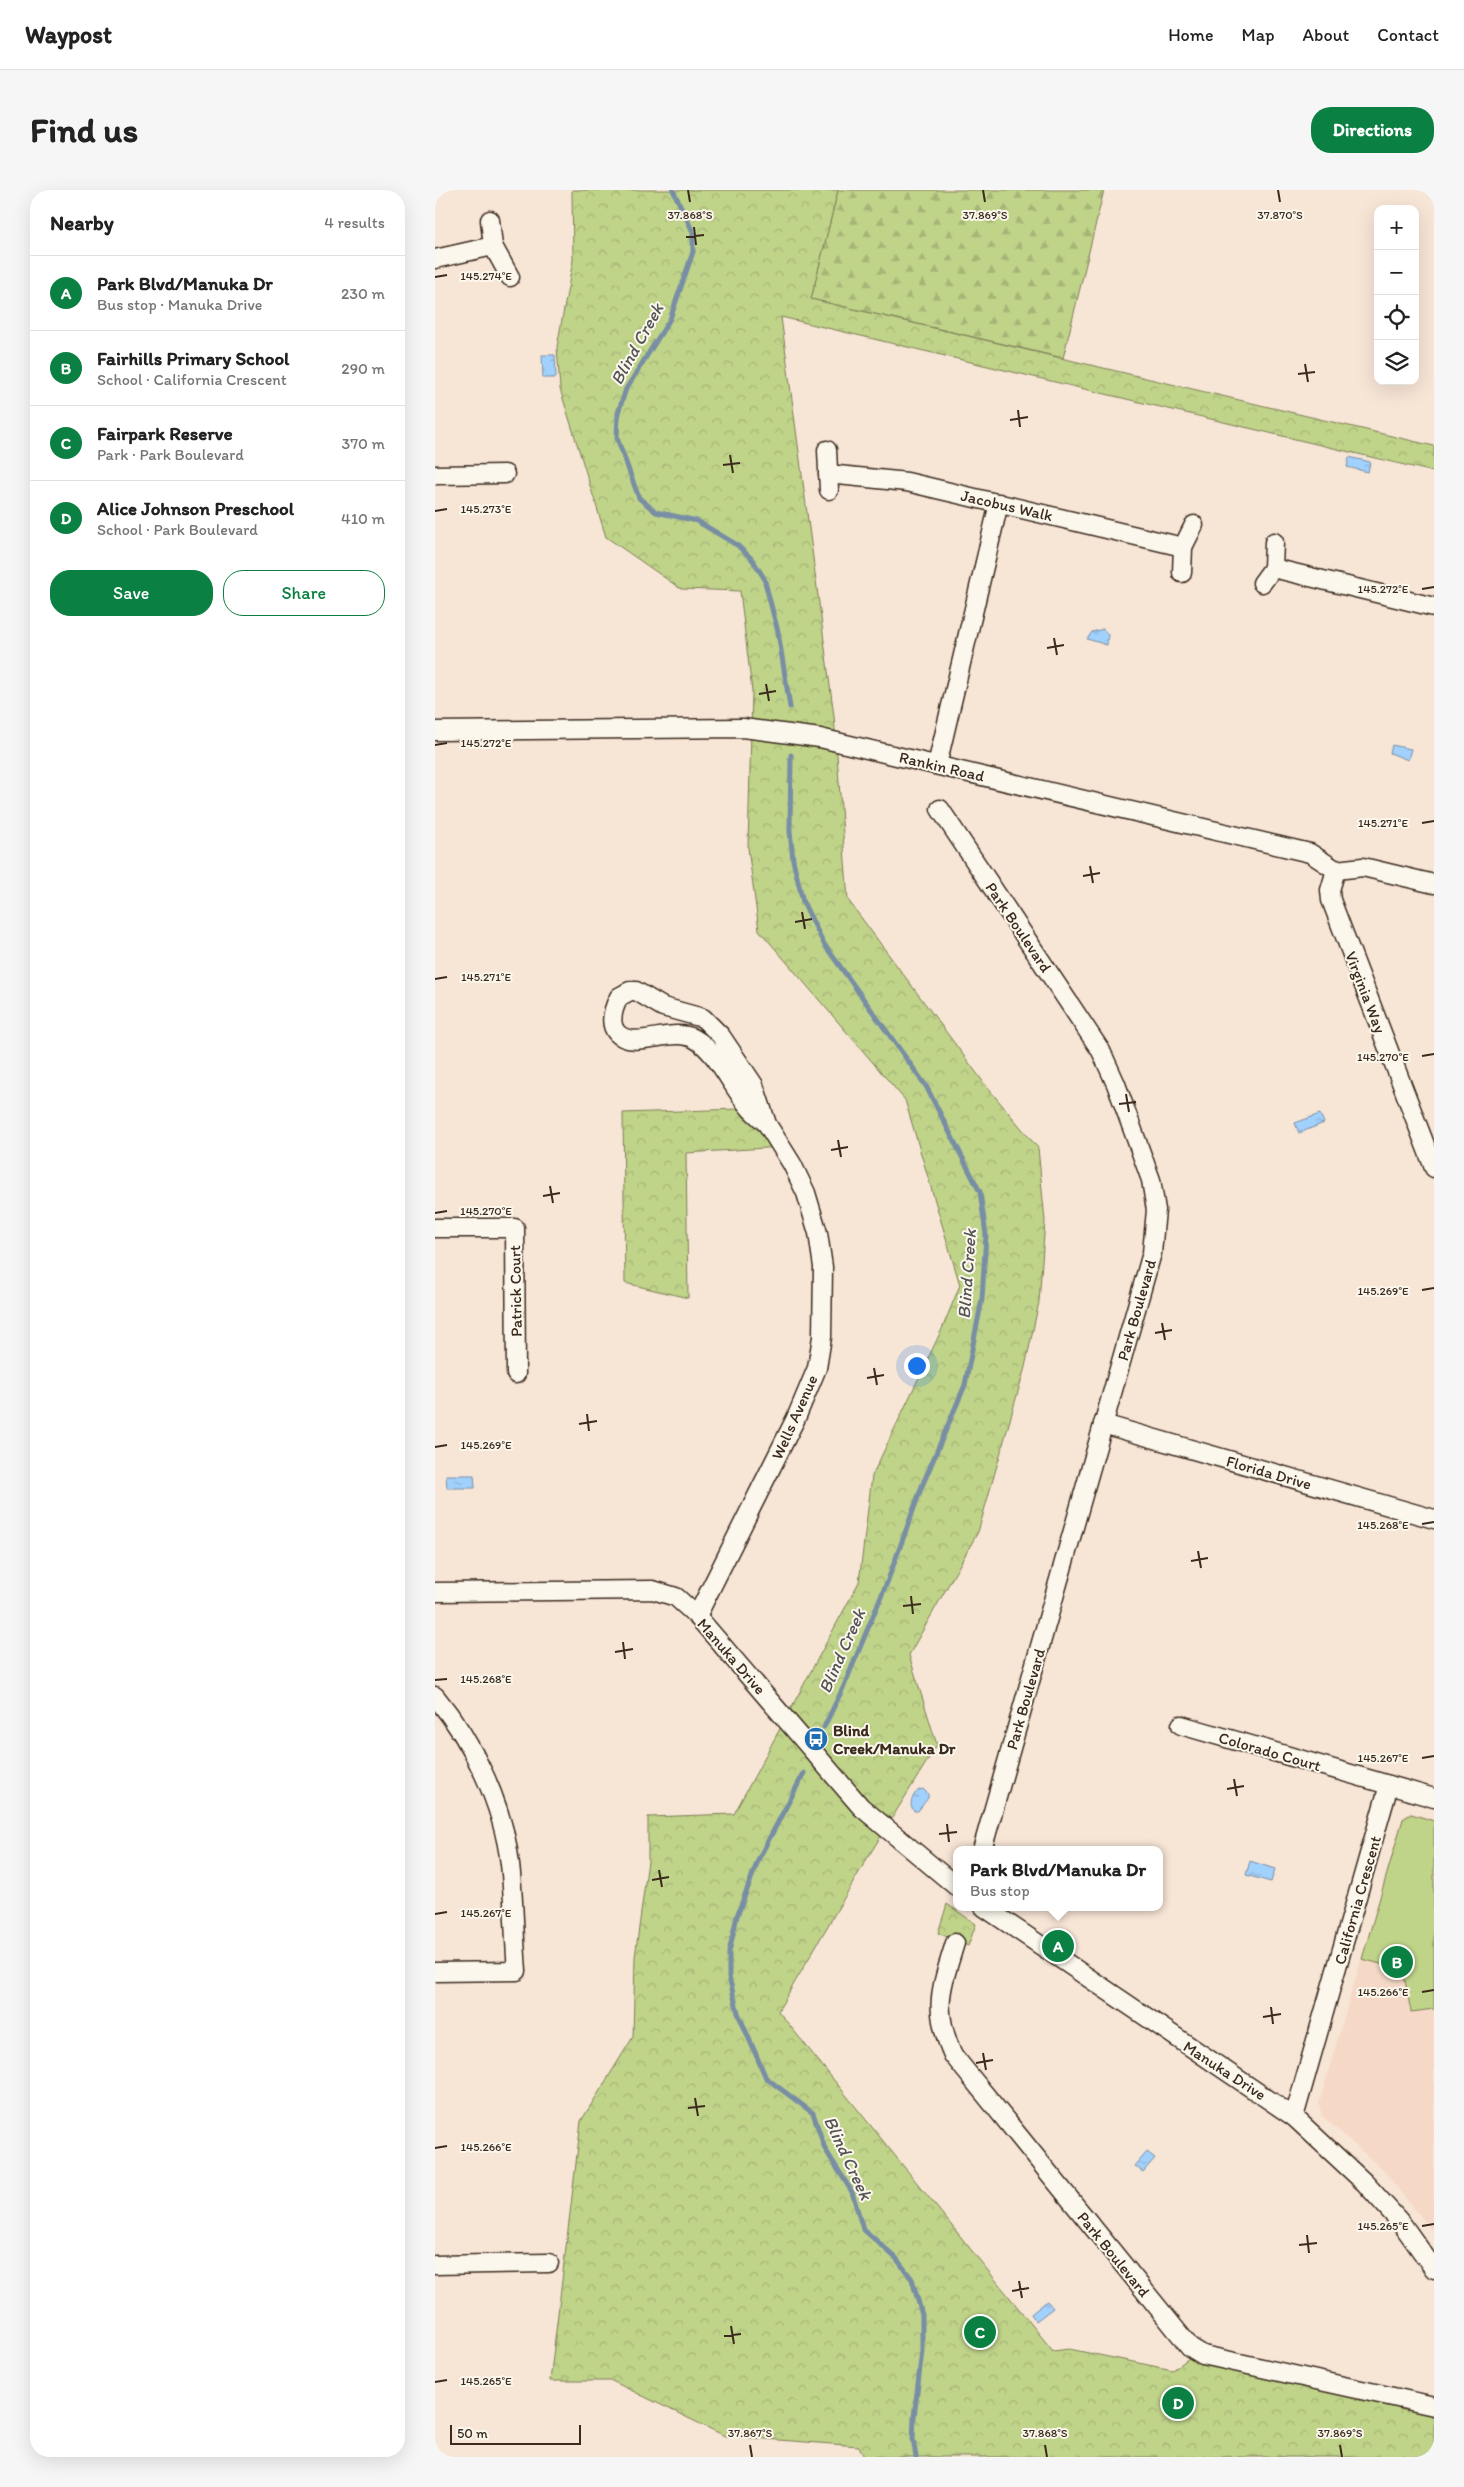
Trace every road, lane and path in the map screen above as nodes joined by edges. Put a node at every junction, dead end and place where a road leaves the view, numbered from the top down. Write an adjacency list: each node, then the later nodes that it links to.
1 (491, 220): 2 (street)
2 (493, 246): 3 (street); 4 (street)
3 (435, 259)
4 (510, 277)
5 (827, 450): 8 (street, Jacobus Walk)
6 (505, 474): 7 (street)
7 (435, 475)
8 (999, 503): 11 (street, Jacobus Walk); 17 (street)
9 (1194, 525): 11 (street)
10 (1274, 542): 12 (street)
11 (1183, 547): 13 (street)
12 (1273, 568): 14 (street); 15 (street)
13 (1182, 574)
14 (1262, 583)
15 (1434, 606)
16 (435, 731): 17 (street, Rankin Road)
17 (937, 765): 19 (street, Rankin Road)
18 (941, 809): 25 (street, Park Boulevard)
19 (1336, 870): 20 (street); 22 (street, Virginia Way)
20 (1434, 884)
21 (767, 1124): 21 (street, Wells Avenue); 28 (street, Wells Avenue)
22 (1434, 1168)
23 (435, 1228): 24 (street, Patrick Court)
24 (516, 1374)
25 (1103, 1424): 26 (street, Florida Drive); 33 (street, Park Boulevard)
26 (1434, 1519)
27 (435, 1592): 28 (street, Manuka Drive)
28 (697, 1616): 34 (street, Manuka Drive)
29 (435, 1696): 37 (street)
30 (1181, 1725): 31 (street, Colorado Court)
31 (1389, 1785): 32 (street); 38 (street, California Crescent)
32 (1434, 1798)
33 (983, 1846)
34 (953, 1884)
35 (989, 1911): 38 (street, Manuka Drive)
36 (955, 1943): 42 (street, Park Boulevard)
37 (435, 1972)
38 (1294, 2118): 41 (street, Manuka Drive)
39 (549, 2263): 40 (street)
40 (435, 2265)
41 (1434, 2269)
42 (1434, 2406)

